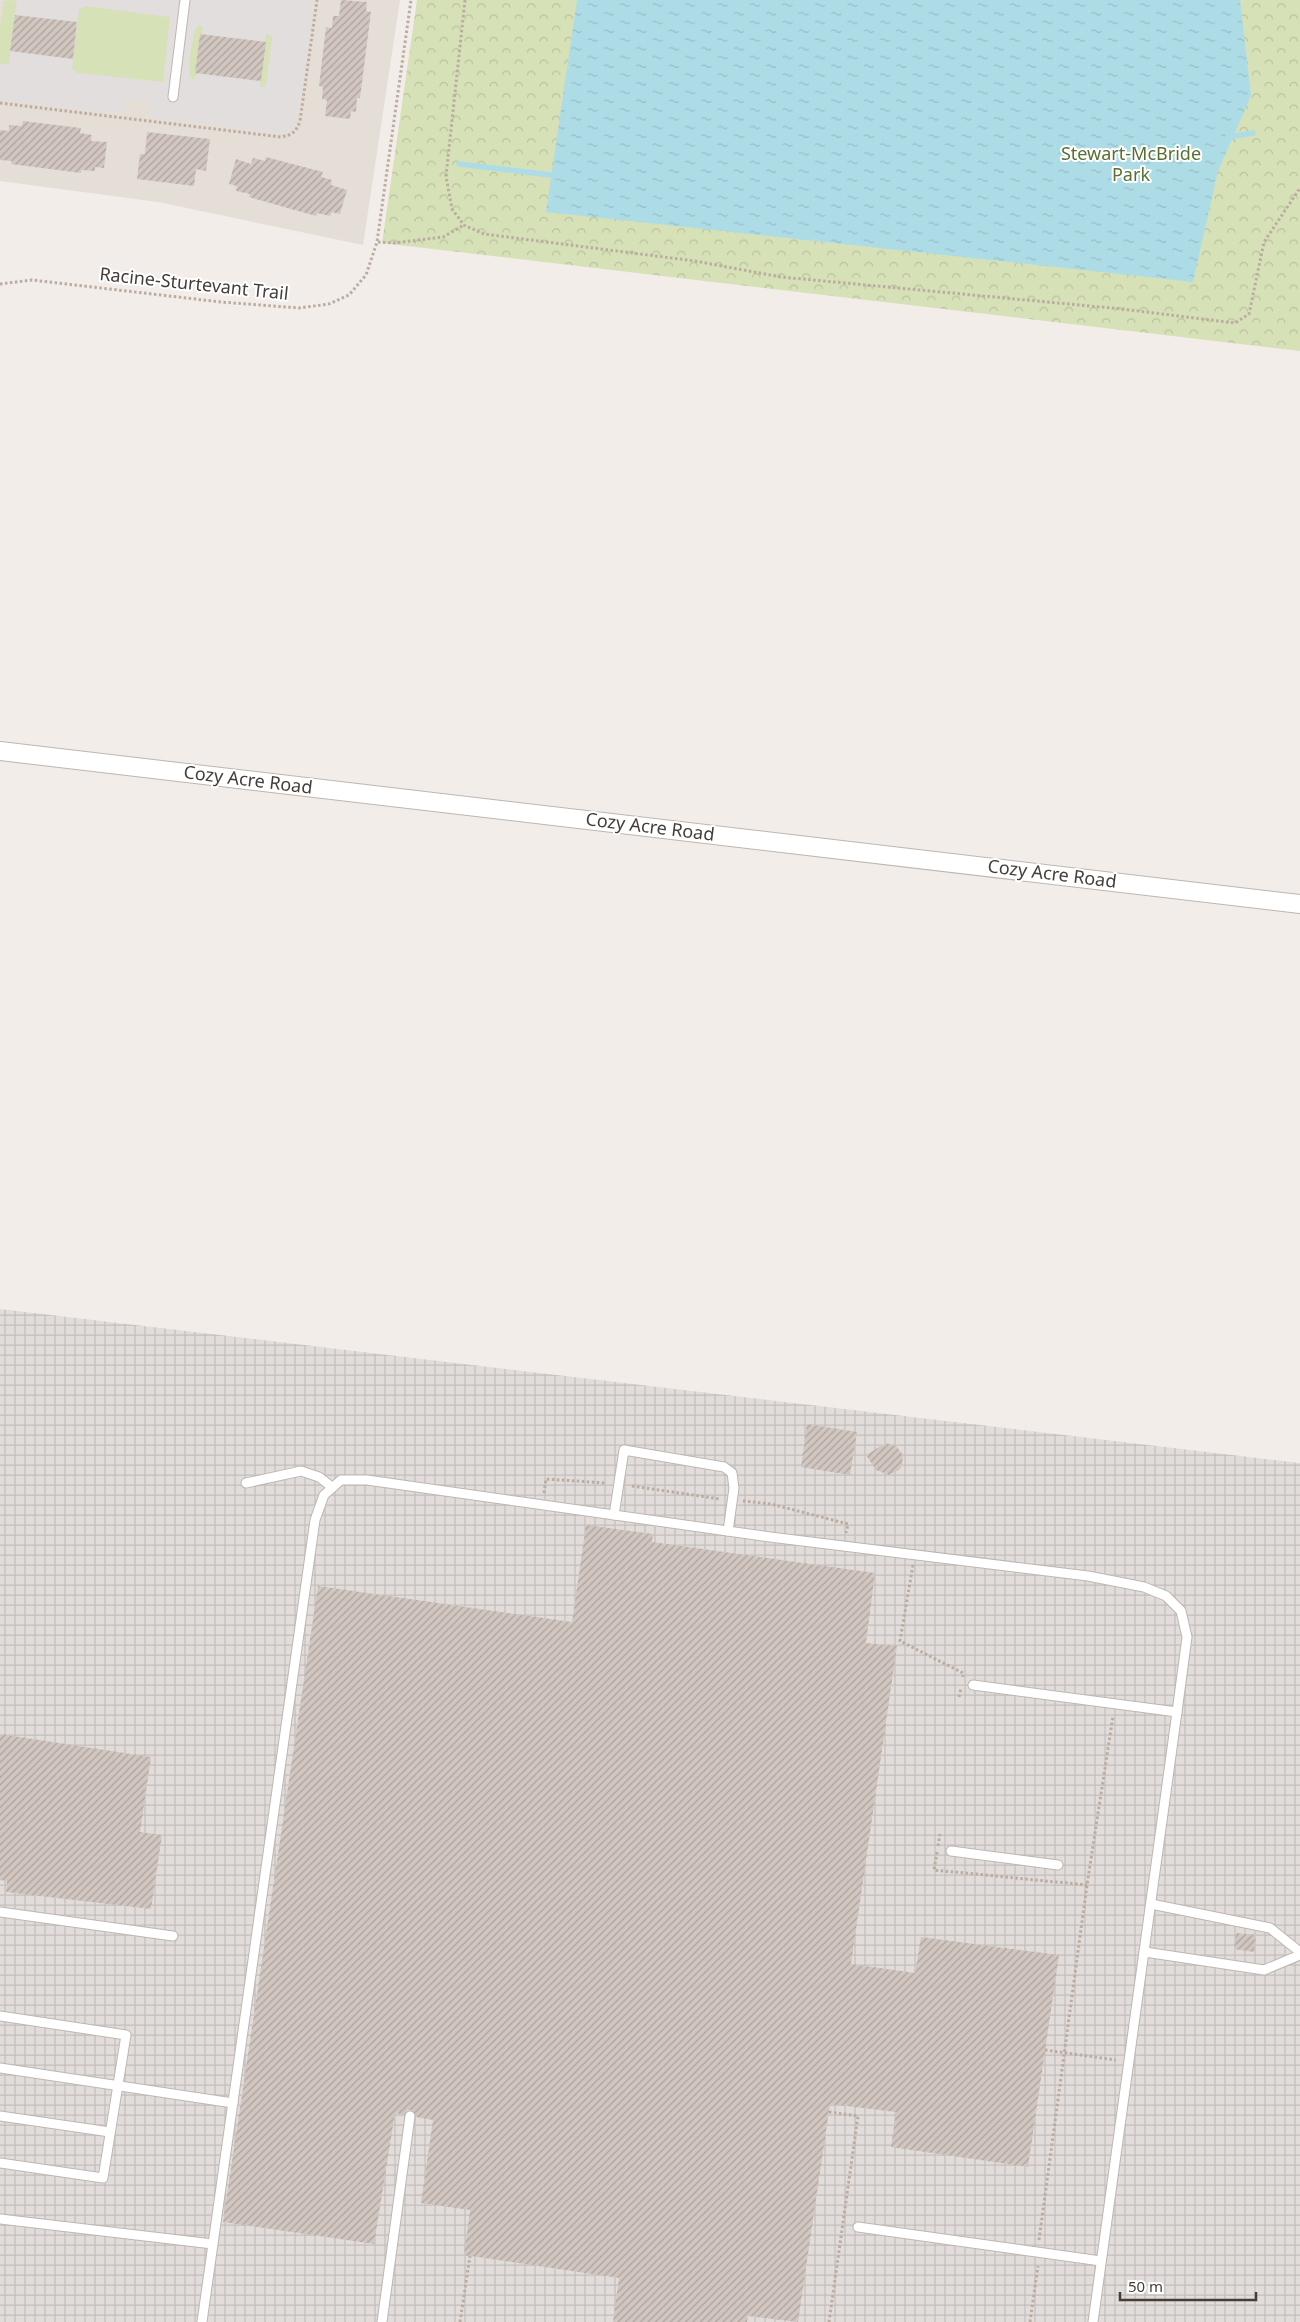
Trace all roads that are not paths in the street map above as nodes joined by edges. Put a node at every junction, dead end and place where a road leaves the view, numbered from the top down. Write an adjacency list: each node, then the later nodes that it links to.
1 (185, 0): 2 (lane)
2 (173, 97)
3 (0, 750): 4 (street, Cozy Acre Road)
4 (1300, 904)
5 (246, 1483): 6 (lane)
6 (332, 1486): 7 (lane); 21 (lane)
7 (614, 1515): 8 (lane); 8 (lane)
8 (728, 1532): 10 (lane)
9 (973, 1685): 10 (lane)
10 (1177, 1712): 13 (lane)
11 (951, 1851): 12 (lane)
12 (1058, 1865)
13 (1151, 1904): 16 (lane); 17 (lane)
14 (0, 1912): 15 (lane)
15 (173, 1936)
16 (1145, 1952): 17 (lane); 29 (lane)
17 (1300, 1954)
18 (0, 2016): 20 (lane)
19 (0, 2068): 20 (lane)
20 (118, 2086): 21 (lane); 24 (lane)
21 (233, 2103): 28 (lane)
22 (0, 2116): 24 (lane)
23 (410, 2116): 31 (lane)
24 (110, 2132): 25 (lane)
25 (0, 2163)
26 (0, 2219): 28 (lane)
27 (858, 2227): 29 (lane)
28 (213, 2244): 30 (lane)
29 (1101, 2261): 32 (lane)
30 (202, 2322)
31 (382, 2322)
32 (1093, 2322)

